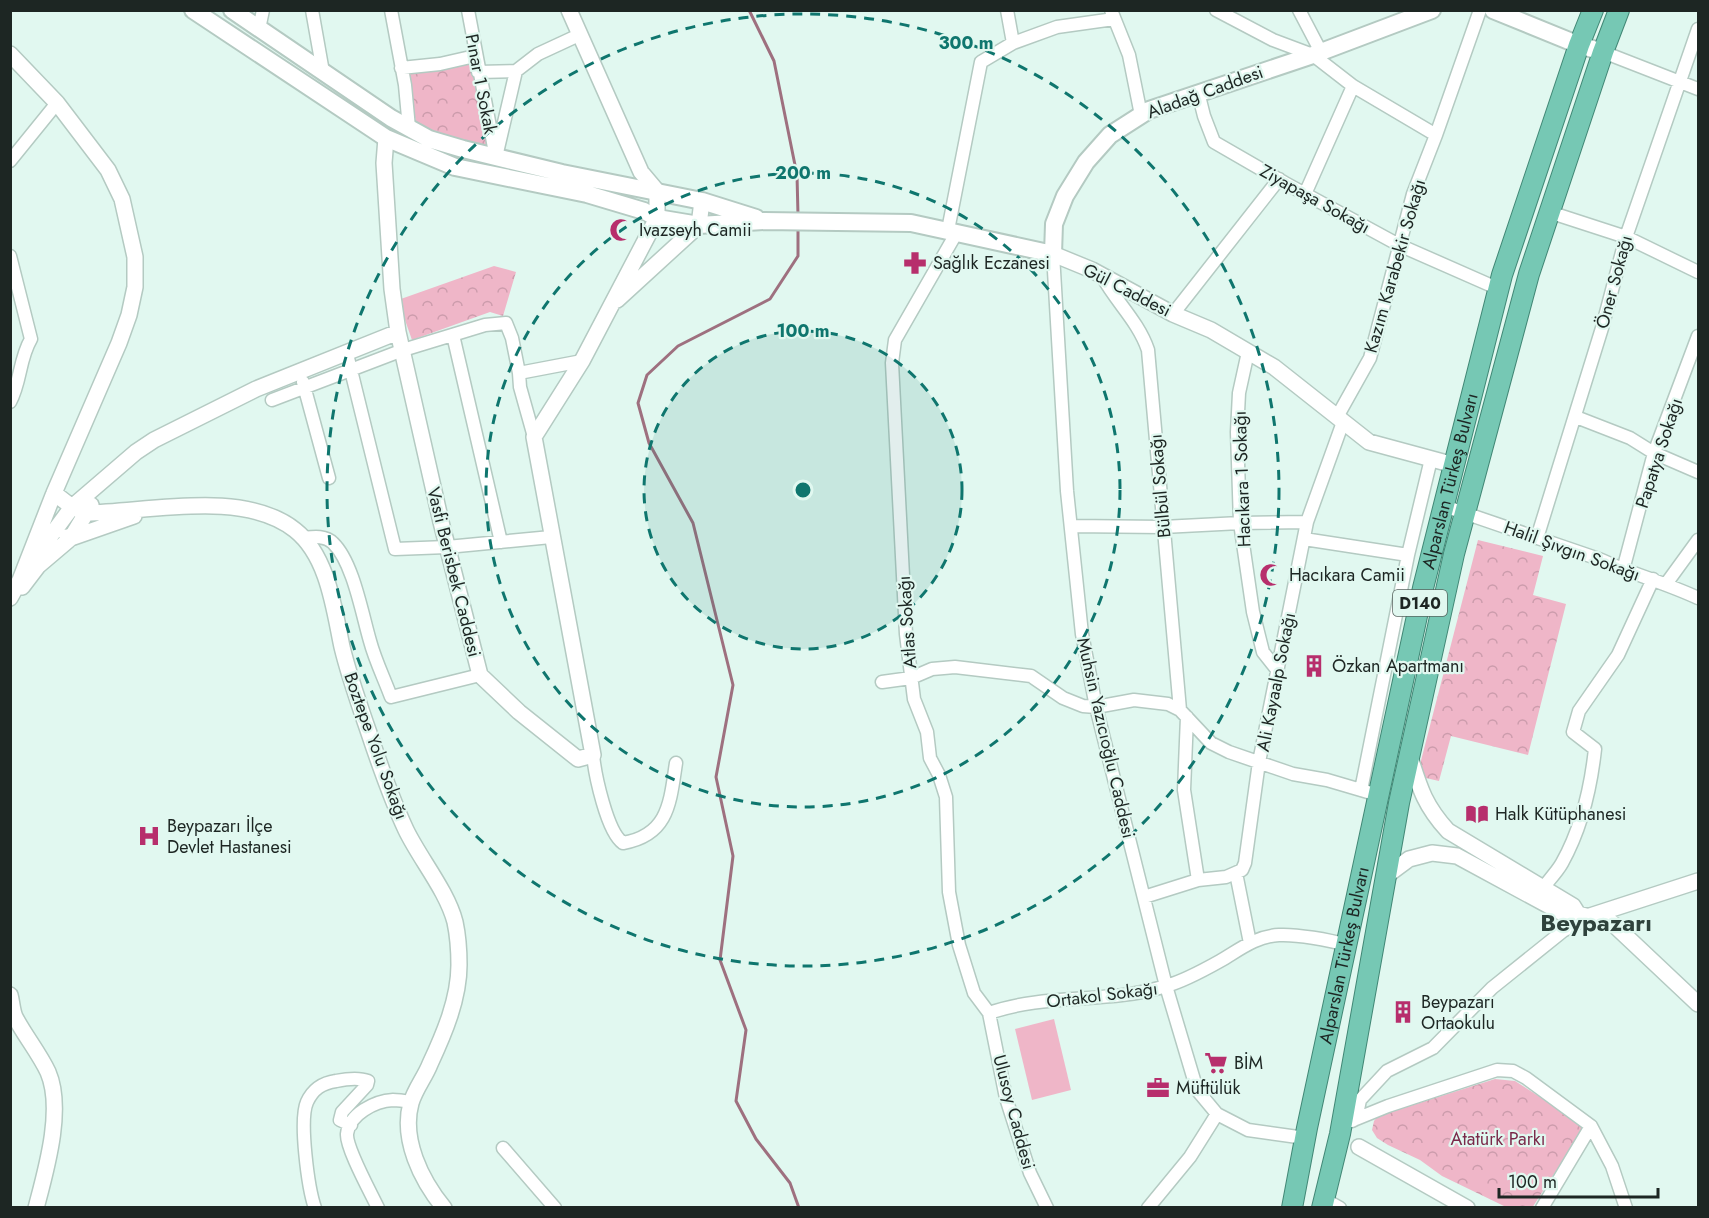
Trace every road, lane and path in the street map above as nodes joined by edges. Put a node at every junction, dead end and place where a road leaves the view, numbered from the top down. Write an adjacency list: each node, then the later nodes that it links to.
1 (193, 10): 38 (main road, Gül Caddesi)
2 (232, 10): 17 (main road, Gül Caddesi)
3 (263, 10): 17 (street)
4 (312, 10): 28 (street)
5 (391, 10): 26 (street)
6 (468, 10): 25 (street, Pınar 1 Sokak)
7 (569, 10): 19 (street)
8 (1007, 10): 20 (street)
9 (1216, 10): 23 (street)
10 (1299, 10): 23 (street)
11 (1432, 10): 23 (main road, Aladağ Caddesi)
12 (1480, 10): 37 (street, Kazım Karabekir Sokağı)
13 (1493, 10): 21 (main road)
14 (1593, 10): 21 (highway, Alparslan Türkeş Bulvarı / D140)
15 (1619, 10): 22 (highway, Alparslan Türkeş Bulvarı / D140)
16 (1112, 15): 20 (street, Atlas Sokağı); 35 (street)
17 (259, 29): 28 (main road, Gül Caddesi)
18 (1698, 29): 30 (street, Öner Sokağı)
19 (579, 35): 27 (street); 43 (street)
20 (1013, 43): 50 (street, Atlas Sokağı)
21 (1579, 45): 22 (main road); 57 (highway, Alparslan Türkeş Bulvarı / D140)
22 (1603, 52): 30 (street); 46 (highway, Alparslan Türkeş Bulvarı / D140)
23 (1317, 53): 31 (street); 33 (main road, Aladağ Caddesi)
24 (10, 54): 34 (street)
25 (475, 56): 26 (street); 29 (street, Pınar 1 Sokak)
26 (401, 68): 36 (street)
27 (516, 71): 29 (street); 40 (street)
28 (323, 72): 36 (main road, Gül Caddesi)
29 (478, 72): 40 (street, Pınar 1 Sokak)
30 (1679, 81): 32 (street); 51 (street, Öner Sokağı)
31 (1353, 86): 37 (street); 44 (street)
32 (1698, 89)
33 (1198, 92): 35 (main road, Aladağ Caddesi); 42 (street, Ziyapaşa Sokağı)
34 (57, 103): 41 (street); 84 (street)
35 (1141, 115): 53 (main road, Aladağ Caddesi)
36 (409, 128): 38 (main road); 39 (main road); 40 (main road, Gül Caddesi)
37 (1436, 135): 52 (street, Kazım Karabekir Sokağı)
38 (389, 139): 39 (main road, Gül Caddesi); 60 (street, Vasfi Berisbek Caddesi)
39 (410, 150): 47 (main road, Gül Caddesi)
40 (496, 157): 43 (main road, Gül Caddesi)
41 (10, 161)
42 (1279, 179): 44 (street, Ziyapaşa Sokağı); 59 (street)
43 (657, 191): 45 (main road, Gül Caddesi); 47 (street)
44 (1305, 194): 52 (street, Ziyapaşa Sokağı)
45 (702, 201): 48 (main road, Gül Caddesi); 49 (street)
46 (1549, 212): 51 (street); 89 (highway, Alparslan Türkeş Bulvarı / D140)
47 (657, 218): 49 (main road, Gül Caddesi); 58 (street)
48 (764, 221): 49 (main road, Gül Caddesi); 50 (main road, Gül Caddesi)
49 (699, 225): 58 (street)
50 (952, 231): 53 (main road, Gül Caddesi); 112 (street, Atlas Sokağı)
51 (1626, 237): 55 (street); 75 (street, Öner Sokağı)
52 (1399, 245): 57 (street, Ziyapaşa Sokağı); 76 (street, Kazım Karabekir Sokağı)
53 (1053, 254): 56 (street, Gül Caddesi); 92 (street, Muhsin Yazıcıoğlu Caddesi)
54 (10, 256): 74 (street)
55 (1698, 272)
56 (1102, 276): 59 (street, Gül Caddesi); 93 (street, Bülbül Sokağı)
57 (1498, 289): 80 (highway, Alparslan Türkeş Bulvarı / D140)
58 (613, 304): 66 (street)
59 (1173, 314): 64 (street, Gül Caddesi)
60 (398, 332): 63 (street, Vasfi Berisbek Caddesi); 65 (street)
61 (453, 335): 63 (street); 70 (street); 101 (street)
62 (1698, 336): 69 (street, Papatya Sokağı)
63 (403, 350): 67 (street); 102 (street, Vasfi Berisbek Caddesi)
64 (1248, 352): 76 (street, Gül Caddesi); 91 (street, Hacıkara 1 Sokağı)
65 (347, 354): 67 (street); 68 (street)
66 (582, 361): 70 (street); 77 (street)
67 (352, 370): 72 (street); 102 (street)
68 (301, 372): 72 (street); 81 (street)
69 (1686, 372): 71 (street); 78 (street, Papatya Sokağı)
70 (519, 373): 77 (street)
71 (1698, 378)
72 (304, 388): 73 (street); 83 (street)
73 (272, 400)
74 (10, 402)
75 (1576, 417): 78 (street); 98 (street, Öner Sokağı)
76 (1340, 419): 79 (street, Gül Caddesi); 90 (street, Ali Kayaalp Sokağı)
77 (534, 437): 95 (street)
78 (1654, 453): 82 (street); 104 (street, Papatya Sokağı)
79 (1431, 459): 80 (street, Gül Caddesi); 103 (street)
80 (1454, 465): 85 (highway, Alparslan Türkeş Bulvarı / D140)
81 (116, 468): 86 (street); 88 (street)
82 (1698, 472)
83 (328, 478)
84 (54, 493): 86 (street); 94 (street); 106 (street)
85 (1444, 506): 89 (street, Halil Şıvgın Sokağı); 120 (highway, Alparslan Türkeş Bulvarı / D140)
86 (72, 507): 88 (street); 94 (street)
87 (150, 509): 88 (street, Boztepe Yolu Sokağı); 96 (street); 97 (street, Boztepe Yolu Sokağı)
88 (87, 513): 96 (street)
89 (1465, 513): 98 (street, Halil Şıvgın Sokağı); 117 (highway, Alparslan Türkeş Bulvarı / D140)
90 (1307, 522): 91 (street); 99 (street, Ali Kayaalp Sokağı)
91 (1240, 523): 93 (street); 110 (street, Hacıkara 1 Sokağı)
92 (1071, 526): 93 (street); 114 (street, Muhsin Yazıcıoğlu Caddesi)
93 (1163, 527): 115 (street, Bülbül Sokağı)
94 (54, 531): 96 (street); 106 (street)
95 (551, 537): 101 (street); 116 (street)
96 (71, 538): 109 (street)
97 (302, 538): 111 (street); 135 (street, Boztepe Yolu Sokağı)
98 (1537, 538): 104 (street, Halil Şıvgın Sokağı)
99 (1304, 539): 103 (street); 110 (street, Ali Kayaalp Sokağı)
100 (1698, 540): 107 (street)
101 (501, 542): 102 (street)
102 (447, 547): 111 (street, Vasfi Berisbek Caddesi)
103 (1408, 555): 120 (street)
104 (1623, 570): 105 (street, Halil Şıvgın Sokağı)
105 (1653, 579): 107 (street, Halil Şıvgın Sokağı); 125 (street)
106 (20, 580): 109 (street)
107 (1666, 584): 108 (street, Halil Şıvgın Sokağı)
108 (1698, 598)
109 (10, 599)
110 (1278, 671): 118 (street, Ali Kayaalp Sokağı)
111 (480, 675): 116 (street, Vasfi Berisbek Caddesi)
112 (911, 678): 113 (street); 114 (street); 134 (street, Atlas Sokağı)
113 (882, 682)
114 (1096, 706): 115 (street); 126 (street, Muhsin Yazıcıoğlu Caddesi)
115 (1184, 713): 118 (street); 123 (street, Bülbül Sokağı)
116 (593, 755): 119 (street)
117 (1409, 756): 122 (highway, Alparslan Türkeş Bulvarı / D140); 125 (street)
118 (1259, 762): 120 (street); 121 (street, Ali Kayaalp Sokağı)
119 (676, 764)
120 (1370, 793): 129 (highway, Alparslan Türkeş Bulvarı / D140)
121 (1236, 873): 123 (street); 128 (street)
122 (1386, 876): 127 (street); 140 (highway, Alparslan Türkeş Bulvarı / D140)
123 (1198, 880): 126 (street)
124 (1698, 881): 127 (street)
125 (1542, 889): 127 (street)
126 (1144, 897): 130 (street, Muhsin Yazıcıoğlu Caddesi)
127 (1584, 915): 132 (street); 140 (street)
128 (1250, 943): 129 (street, Ortakol Sokağı); 130 (street, Ortakol Sokağı)
129 (1347, 945): 139 (highway, Alparslan Türkeş Bulvarı / D140)
130 (1166, 986): 134 (street, Ortakol Sokağı); 136 (street, Muhsin Yazıcıoğlu Caddesi)
131 (10, 995): 133 (street)
132 (1698, 1004)
133 (12, 1013): 143 (street)
134 (989, 1013): 148 (street, Ulusoy Caddesi)
135 (411, 1102): 137 (street); 146 (street)
136 (1217, 1114): 139 (street, Muhsin Yazıcıoğlu Caddesi); 149 (street)
137 (351, 1125): 144 (street); 145 (street)
138 (1591, 1126): 140 (street); 152 (street); 153 (street)
139 (1307, 1130): 140 (highway); 140 (highway); 150 (highway, Alparslan Türkeş Bulvarı / D140)
140 (1345, 1130): 142 (highway, Alparslan Türkeş Bulvarı / D140); 151 (street)
141 (503, 1148): 147 (street)
142 (1329, 1205)
143 (36, 1208)
144 (315, 1208)
145 (378, 1208)
146 (444, 1208)
147 (555, 1208)
148 (1047, 1208)
149 (1148, 1208)
150 (1292, 1208)
151 (1467, 1208)
152 (1542, 1208)
153 (1626, 1208)

